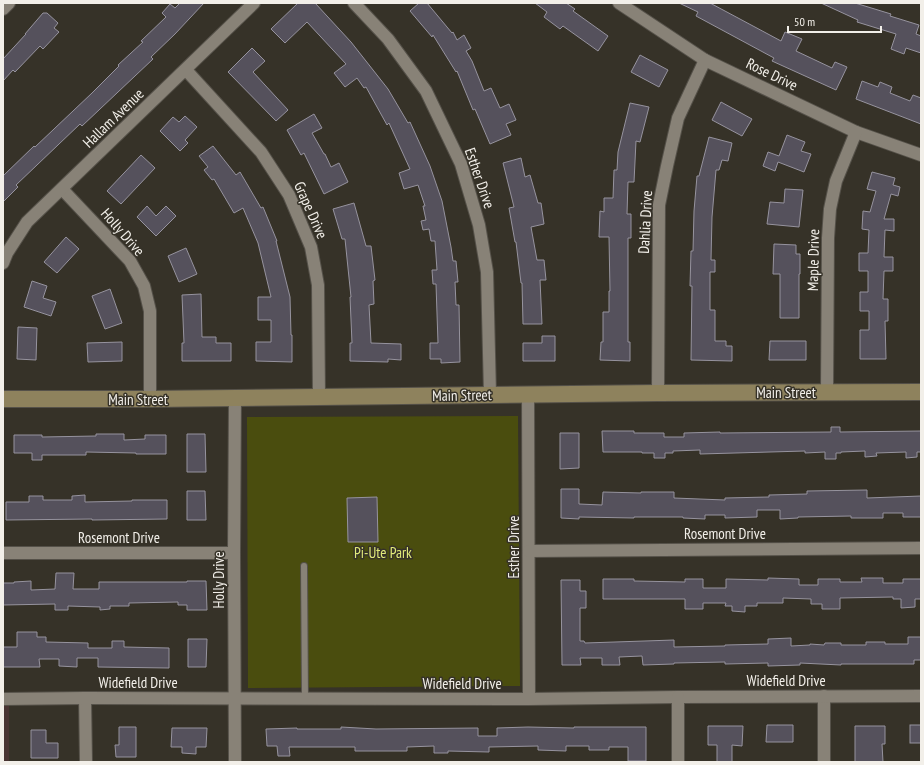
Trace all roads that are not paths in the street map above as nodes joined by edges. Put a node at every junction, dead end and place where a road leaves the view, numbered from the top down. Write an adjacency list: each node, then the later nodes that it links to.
1 (9, 3): 5 (street)
2 (254, 3): 7 (street, Hallam Avenue)
3 (354, 3): 15 (street, Esther Drive)
4 (619, 3): 6 (street, Rose Drive)
5 (3, 9)
6 (705, 60): 8 (street, Rose Drive); 14 (street, Dahlia Drive)
7 (186, 70): 10 (street, Hallam Avenue); 17 (street, Grape Drive)
8 (856, 132): 9 (street, Rose Drive); 12 (street, Maple Drive)
9 (921, 156)
10 (62, 188): 11 (street, Hallam Avenue); 20 (street, Holly Drive)
11 (3, 263)
12 (827, 392): 13 (main road, Main Street); 14 (main road, Main Street)
13 (921, 392)
14 (658, 393): 16 (main road, Main Street)
15 (490, 394): 16 (main road, Main Street); 17 (main road, Main Street)
16 (528, 394): 22 (street, Esther Drive)
17 (319, 397): 18 (main road, Main Street)
18 (235, 398): 20 (main road, Main Street); 24 (street, Holly Drive)
19 (3, 399): 20 (main road, Main Street)
20 (150, 399)
21 (921, 548): 22 (street, Rosemont Drive)
22 (529, 551): 33 (street, Esther Drive)
23 (3, 553): 24 (street, Rosemont Drive)
24 (234, 553): 30 (street, Holly Drive)
25 (304, 566): 32 (lane)
26 (824, 696): 27 (street, Widefield Drive); 28 (street, Widefield Drive); 37 (street)
27 (921, 696)
28 (678, 697): 33 (street, Widefield Drive); 36 (street)
29 (85, 698): 30 (street, Widefield Drive); 31 (street, Widefield Drive); 34 (street)
30 (234, 698): 32 (street, Widefield Drive); 35 (street, Holly Drive)
31 (3, 699)
32 (305, 699): 33 (street, Widefield Drive)
33 (529, 699)
34 (86, 762)
35 (235, 762)
36 (678, 762)
37 (824, 762)

